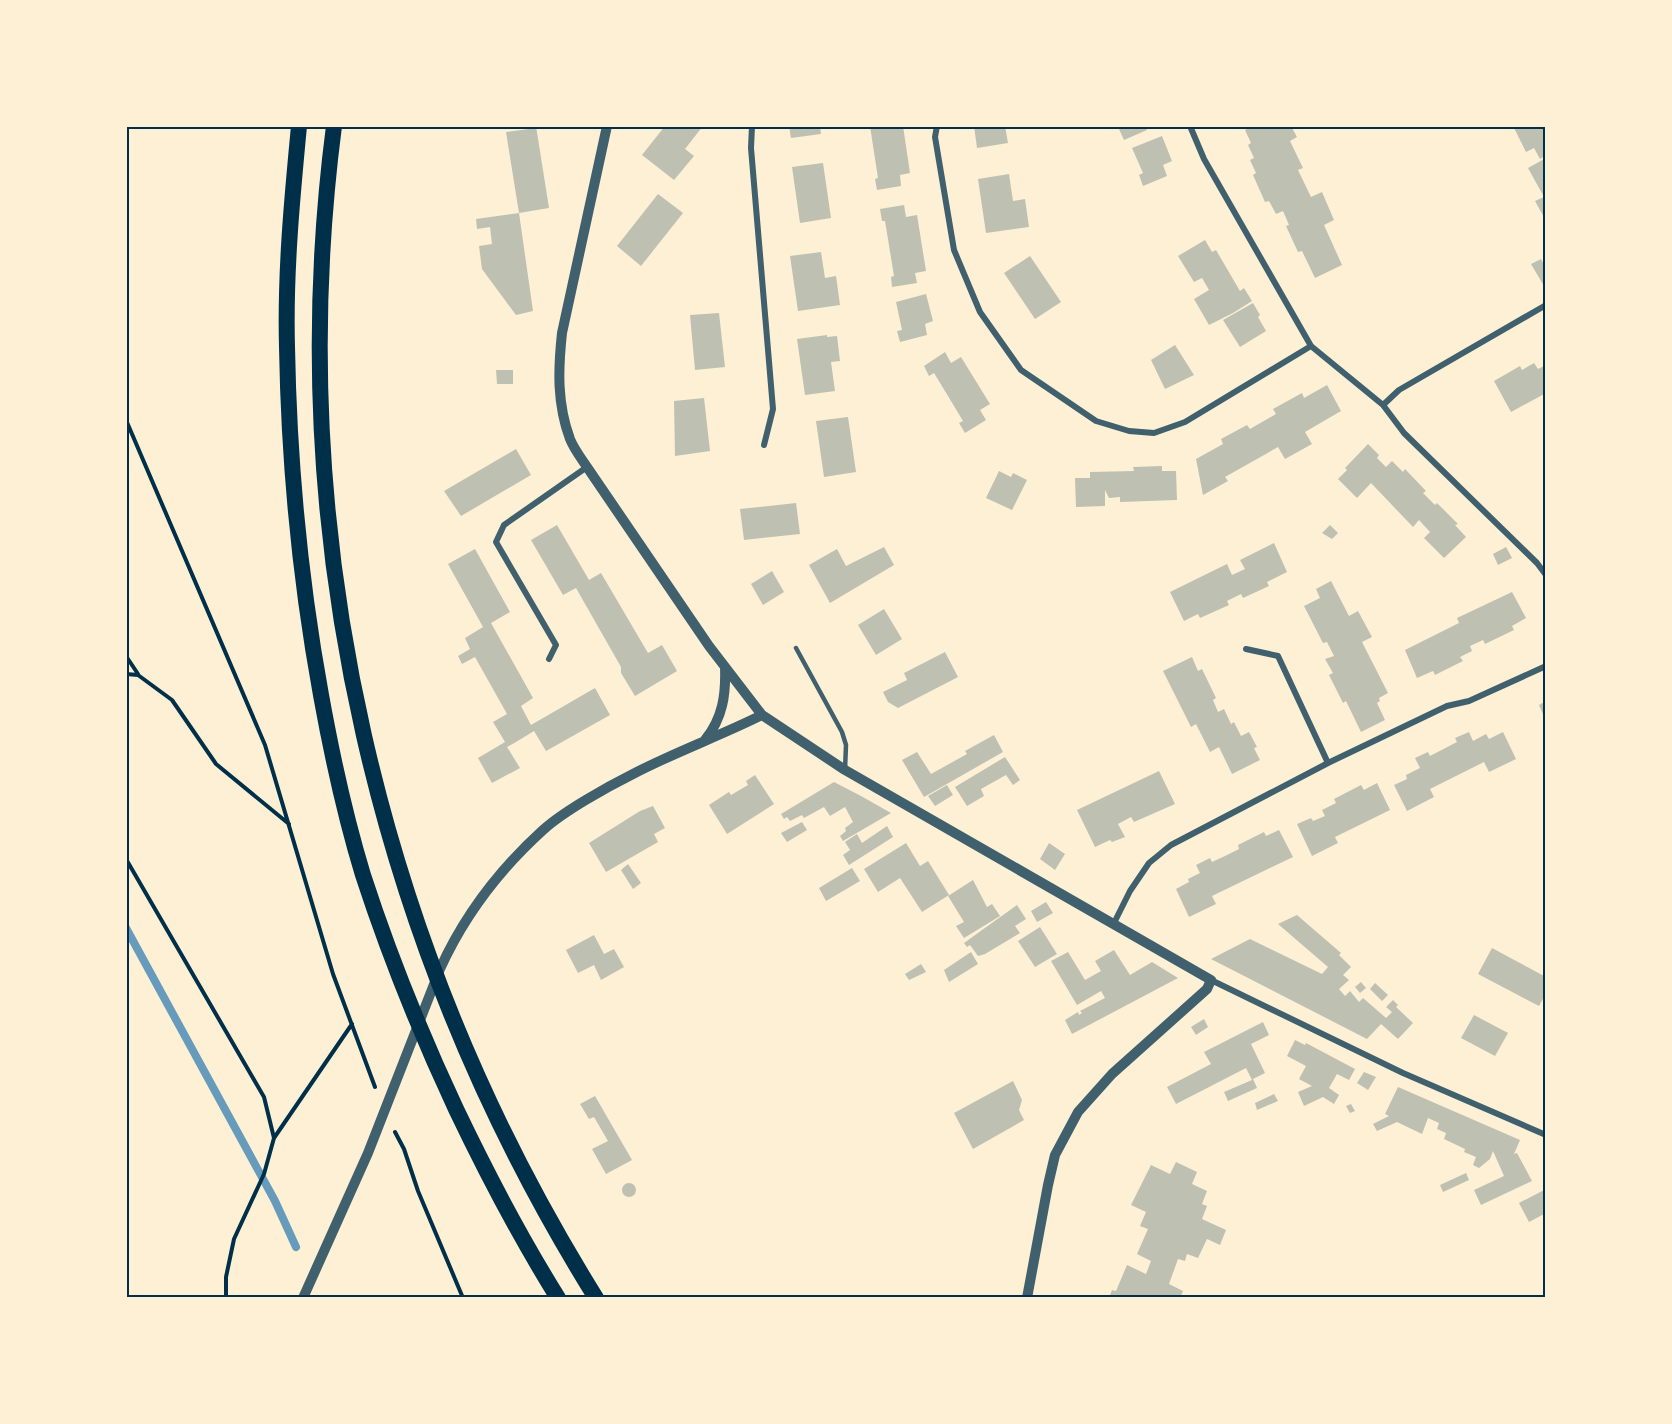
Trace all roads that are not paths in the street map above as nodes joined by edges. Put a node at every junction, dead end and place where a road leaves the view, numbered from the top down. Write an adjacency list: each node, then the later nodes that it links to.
1 (299, 126): 26 (highway)
2 (334, 126): 27 (highway)
3 (608, 126): 11 (street)
4 (752, 126): 10 (street)
5 (937, 126): 8 (street)
6 (1190, 126): 8 (street)
7 (1546, 305): 9 (street)
8 (1311, 346): 9 (street)
9 (1383, 405): 12 (street)
10 (764, 445)
11 (587, 467): 15 (street); 17 (street)
12 (1546, 575)
13 (796, 648): 21 (lane)
14 (1246, 649): 20 (street)
15 (549, 659)
16 (1546, 666): 20 (street)
17 (725, 667): 18 (street); 19 (street)
18 (762, 715): 19 (street); 21 (street)
19 (703, 742): 25 (street)
20 (1328, 763): 22 (street)
21 (844, 770): 22 (street)
22 (1113, 925): 23 (street)
23 (1211, 980): 24 (street); 28 (street)
24 (1546, 1136)
25 (303, 1298)
26 (558, 1298)
27 (596, 1298)
28 (1027, 1298)

